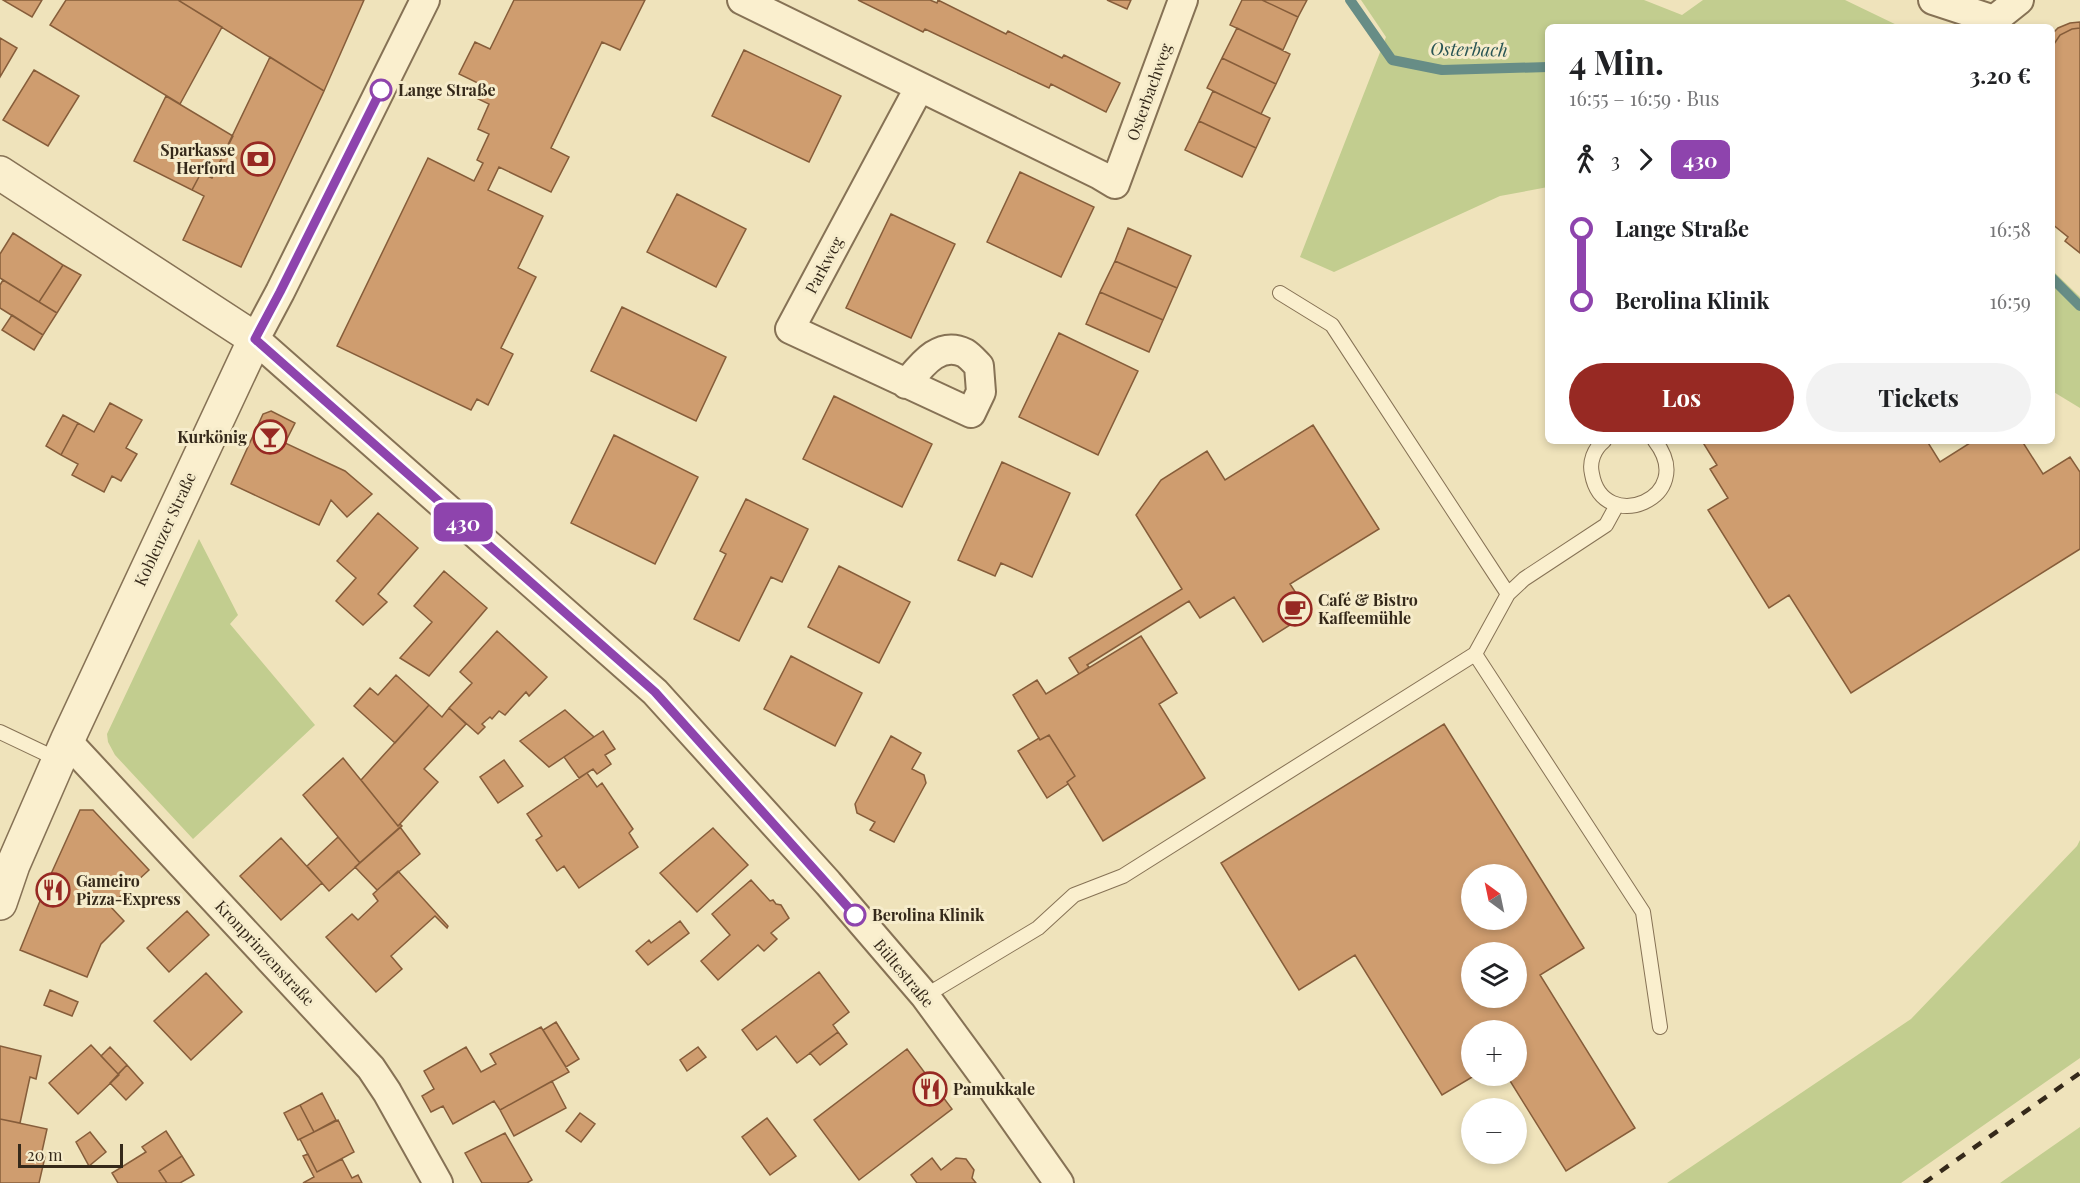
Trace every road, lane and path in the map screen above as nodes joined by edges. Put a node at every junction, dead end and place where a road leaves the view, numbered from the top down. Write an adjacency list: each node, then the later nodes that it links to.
1 (425, 0): 9 (street, Koblenzer Straße)
2 (742, 0): 6 (street)
3 (1183, 0): 6 (street, Osterbachweg)
4 (1933, 0): 5 (street)
5 (2019, 0)
6 (919, 88): 10 (street, Parkweg)
7 (0, 173): 9 (street)
8 (1280, 293): 14 (lane)
9 (255, 339): 17 (street, Koblenzer Straße); 19 (street, Bültestraße)
10 (906, 384)
11 (1600, 444): 13 (lane)
12 (1657, 444): 13 (lane)
13 (1617, 505): 14 (lane)
14 (1508, 594): 15 (lane)
15 (1475, 654): 19 (lane); 20 (lane)
16 (0, 732): 17 (lane)
17 (63, 750): 18 (street, Koblenzer Straße); 21 (street, Kronprinzenstraße)
18 (0, 903)
19 (925, 996): 22 (street, Bültestraße)
20 (1660, 1027)
21 (438, 1183)
22 (1059, 1183)

